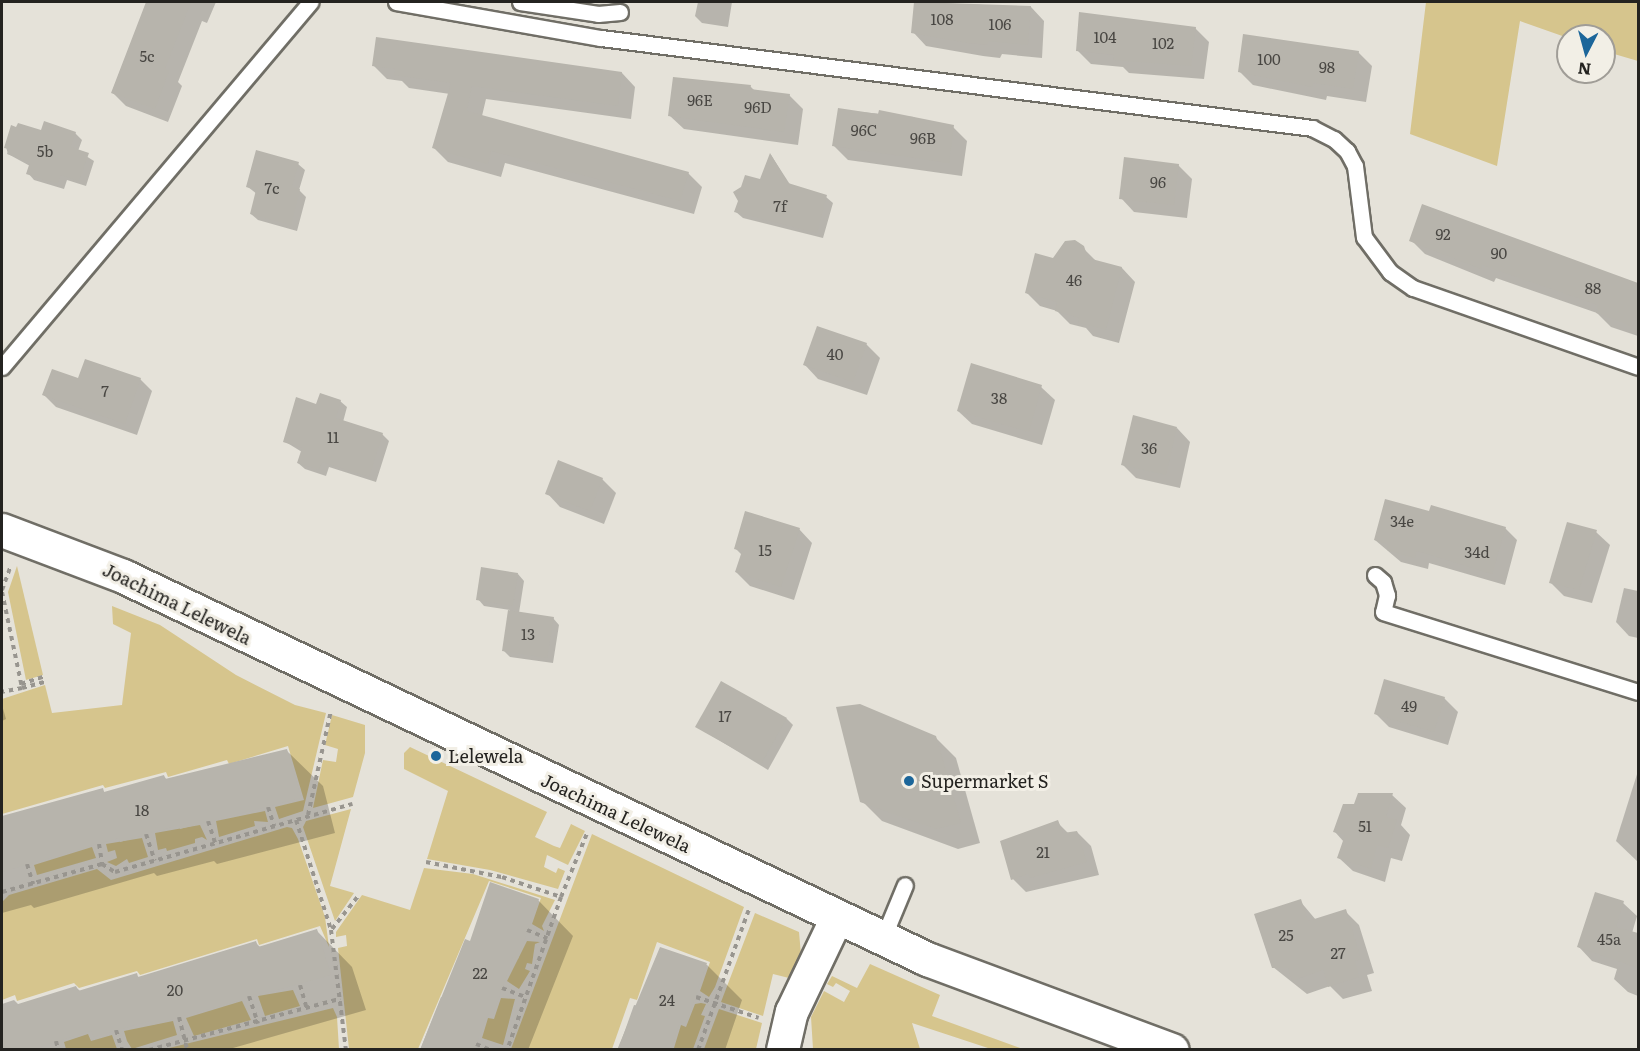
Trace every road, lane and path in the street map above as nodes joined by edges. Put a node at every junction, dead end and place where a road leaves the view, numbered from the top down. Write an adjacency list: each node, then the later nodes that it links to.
1 (310, 2): 5 (lane)
2 (396, 2): 6 (lane)
3 (520, 2): 4 (lane)
4 (620, 12)
5 (2, 367)
6 (1638, 367)
7 (8, 544): 9 (path); 35 (street, Joachima Lelewela)
8 (1375, 575): 13 (lane)
9 (2, 591): 11 (path)
10 (44, 679): 11 (path)
11 (22, 686): 12 (path)
12 (2, 692)
13 (1638, 692)
14 (331, 710): 17 (path)
15 (352, 804): 17 (path)
16 (268, 807): 20 (path)
17 (308, 815): 18 (path)
18 (296, 820): 20 (path); 36 (path)
19 (208, 821): 23 (path)
20 (274, 826): 23 (path)
21 (590, 826): 33 (path)
22 (146, 834): 25 (path)
23 (215, 843): 25 (path)
24 (99, 844): 28 (path)
25 (155, 861): 28 (path)
26 (426, 862): 33 (path)
27 (27, 864): 29 (path)
28 (102, 864): 29 (path)
29 (33, 884): 31 (path)
30 (904, 885): 39 (lane)
31 (2, 892)
32 (359, 895): 36 (path)
33 (561, 897): 38 (path)
34 (751, 903): 46 (path)
35 (837, 918): 39 (street, Joachima Lelewela); 51 (street)
36 (331, 930): 45 (path)
37 (527, 930): 38 (path)
38 (547, 938): 44 (path)
39 (883, 938): 63 (street, Joachima Lelewela)
40 (300, 985): 47 (path)
41 (502, 988): 44 (path)
42 (249, 996): 49 (path)
43 (696, 997): 46 (path)
44 (526, 998): 61 (path)
45 (340, 999): 47 (path); 59 (path)
46 (715, 1004): 51 (path); 62 (path)
47 (307, 1009): 49 (path)
48 (179, 1017): 53 (path)
49 (258, 1024): 53 (path)
50 (117, 1030): 56 (path)
51 (786, 1038)
52 (56, 1041): 55 (path)
53 (185, 1042): 57 (path); 58 (path)
54 (476, 1044): 60 (path)
55 (58, 1050)
56 (122, 1050)
57 (149, 1050)
58 (188, 1050)
59 (346, 1050)
60 (491, 1050)
61 (507, 1050)
62 (698, 1050)
63 (1172, 1050)

